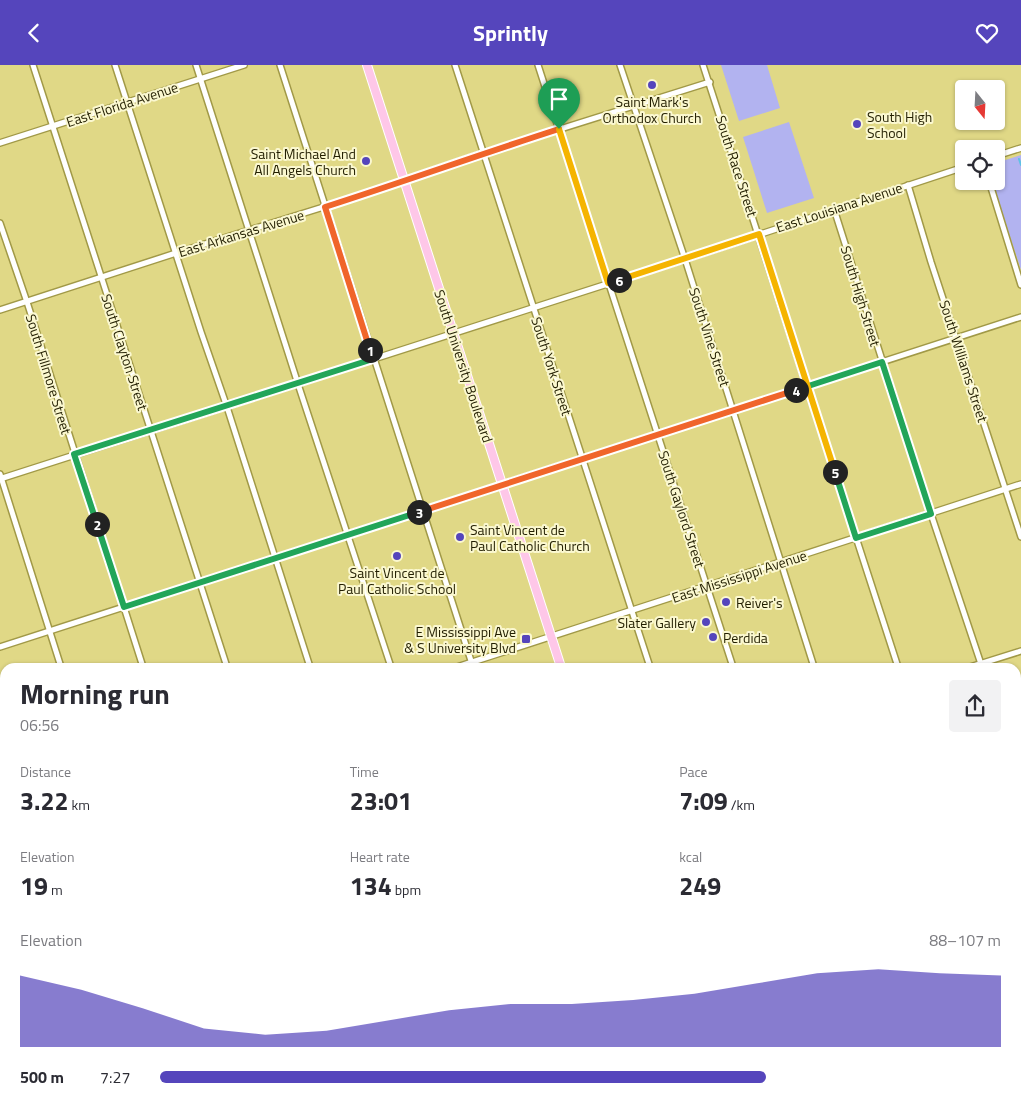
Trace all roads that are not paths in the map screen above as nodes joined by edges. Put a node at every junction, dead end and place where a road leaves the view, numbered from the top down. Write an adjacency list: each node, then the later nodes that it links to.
1 (33, 65): 15 (street, South Clayton Street)
2 (115, 65): 13 (street)
3 (196, 65): 11 (street)
4 (244, 65): 11 (street, East Florida Avenue)
5 (280, 65): 25 (street)
6 (367, 65): 22 (main road, South University Boulevard)
7 (455, 65): 19 (street, South York Street)
8 (538, 65): 16 (street, South Gaylord Street)
9 (620, 65): 14 (street, South Vine Street)
10 (704, 65): 12 (street, South Race Street)
11 (200, 78): 13 (street, East Florida Avenue); 28 (street)
12 (710, 82): 14 (street, East Arkansas Avenue); 29 (street, South Race Street)
13 (127, 102): 15 (street, East Florida Avenue); 30 (street)
14 (634, 106): 16 (street, East Arkansas Avenue); 31 (street, South Vine Street)
15 (53, 126): 17 (street, East Florida Avenue); 32 (street, South Clayton Street)
16 (559, 129): 19 (street, East Arkansas Avenue); 33 (street, South Gaylord Street)
17 (0, 143)
18 (1021, 148): 20 (street)
19 (484, 153): 22 (street, East Arkansas Avenue); 36 (street, South York Street)
20 (1005, 153)
21 (955, 170): 23 (street, East Louisiana Avenue)
22 (404, 180): 25 (street, East Arkansas Avenue); 39 (main road, South University Boulevard)
23 (908, 185): 26 (street, East Louisiana Avenue); 40 (street, South Williams Street)
24 (992, 190): 34 (street)
25 (325, 207): 28 (street, East Arkansas Avenue); 41 (street)
26 (834, 209): 29 (street, East Louisiana Avenue); 42 (street, South High Street)
27 (0, 223): 35 (street, South Fillmore Street)
28 (249, 230): 30 (street, East Arkansas Avenue); 43 (street)
29 (759, 234): 31 (street, East Louisiana Avenue); 44 (street, South Race Street)
30 (176, 253): 32 (street, East Arkansas Avenue); 45 (street)
31 (685, 259): 33 (street, East Louisiana Avenue); 46 (street, South Vine Street)
32 (101, 278): 35 (street, East Arkansas Avenue); 47 (street, South Clayton Street)
33 (608, 283): 36 (street, East Louisiana Avenue); 48 (street, South Gaylord Street)
34 (1021, 285)
35 (27, 302): 37 (street, East Arkansas Avenue); 49 (street, South Fillmore Street)
36 (533, 308): 39 (street, East Louisiana Avenue); 50 (street, South York Street)
37 (0, 310)
38 (1021, 317): 40 (street)
39 (453, 333): 41 (street, East Louisiana Avenue); 53 (main road, South University Boulevard)
40 (956, 338): 42 (street); 54 (street, South Williams Street)
41 (373, 359): 43 (street, East Louisiana Avenue); 55 (street)
42 (882, 362): 44 (street); 56 (street, South High Street)
43 (298, 384): 45 (street, East Louisiana Avenue); 57 (street)
44 (806, 387): 46 (street); 59 (street, South Race Street)
45 (227, 407): 47 (street, East Louisiana Avenue); 60 (street)
46 (733, 411): 48 (street); 61 (street, South Vine Street)
47 (150, 431): 49 (street, East Louisiana Avenue); 62 (street, South Clayton Street)
48 (657, 435): 50 (street); 63 (street, South Gaylord Street)
49 (74, 454): 51 (street, East Louisiana Avenue); 64 (street, South Fillmore Street)
50 (581, 459): 53 (street); 65 (street, South York Street)
51 (0, 477): 66 (street)
52 (1021, 484): 54 (street, East Mississippi Avenue)
53 (502, 485): 55 (street); 67 (main road, South University Boulevard)
54 (1006, 489): 56 (street, East Mississippi Avenue); 58 (street, South Williams Street)
55 (423, 511): 57 (street); 75 (street)
56 (931, 514): 59 (street, East Mississippi Avenue); 82 (street, South High Street)
57 (348, 535): 60 (street); 74 (street)
58 (1021, 537)
59 (856, 538): 61 (street, East Mississippi Avenue); 81 (street, South Race Street)
60 (274, 559): 62 (street); 73 (street)
61 (781, 562): 63 (street, East Mississippi Avenue); 80 (street, South Vine Street)
62 (199, 583): 64 (street); 72 (street, South Clayton Street)
63 (707, 586): 65 (street, East Mississippi Avenue); 79 (street, South Gaylord Street)
64 (124, 607): 66 (street); 71 (street, South Fillmore Street)
65 (631, 611): 67 (street, East Mississippi Avenue); 78 (street, South York Street)
66 (49, 631): 68 (street); 70 (street)
67 (551, 637): 76 (street, East Mississippi Avenue); 77 (main road, South University Boulevard)
68 (0, 647)
69 (1021, 651): 83 (street)
70 (60, 663)
71 (142, 663)
72 (226, 663)
73 (309, 663)
74 (390, 663)
75 (471, 663)
76 (478, 663)
77 (560, 663)
78 (649, 663)
79 (733, 663)
80 (813, 663)
81 (897, 663)
82 (981, 663)
83 (990, 663)

